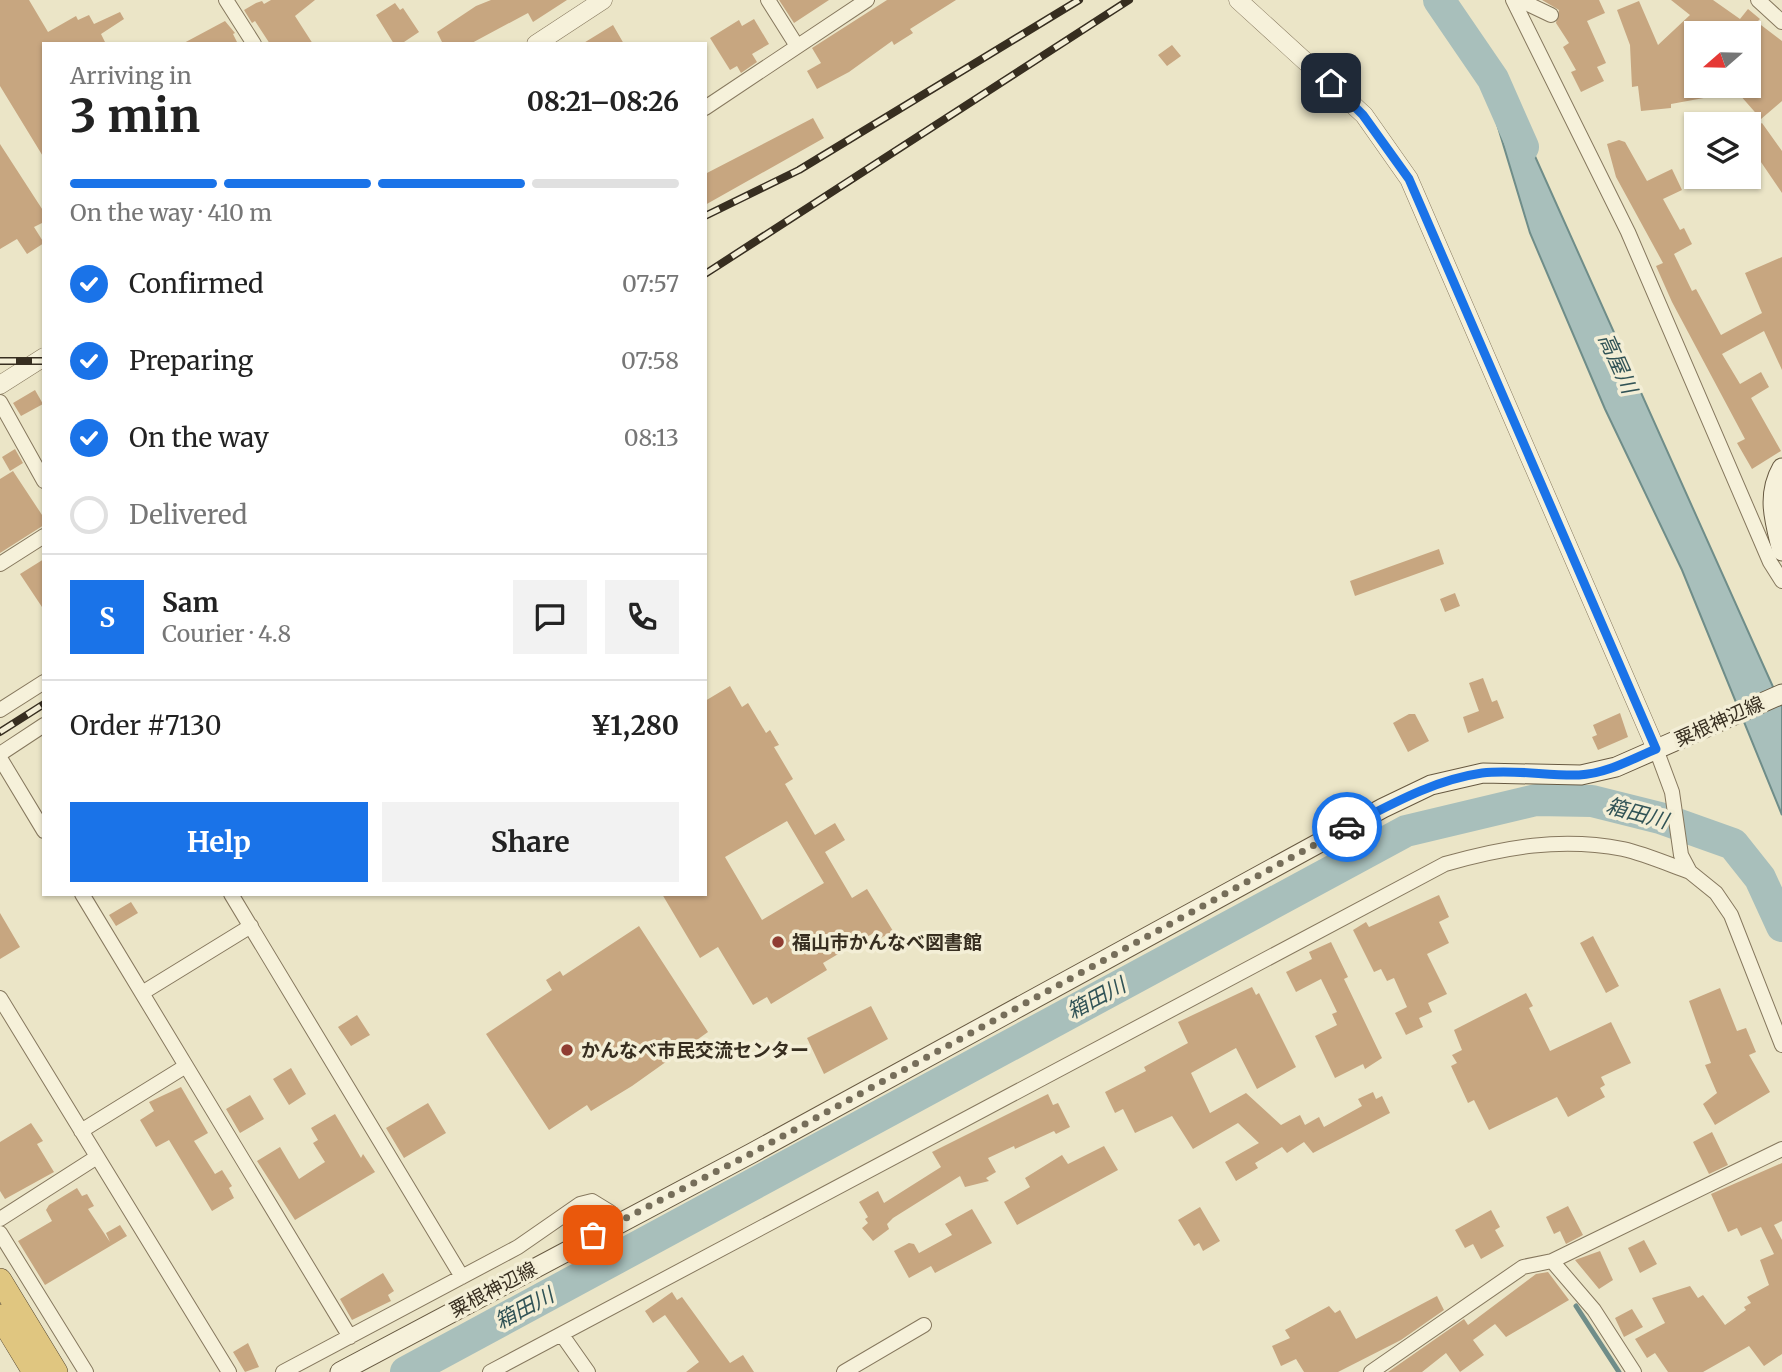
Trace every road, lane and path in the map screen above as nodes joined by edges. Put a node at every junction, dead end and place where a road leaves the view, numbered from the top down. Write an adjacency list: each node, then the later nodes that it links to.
1 (226, 0): 11 (street)
2 (603, 0): 12 (street)
3 (768, 0): 13 (street)
4 (867, 0): 13 (street)
5 (1238, 0): 28 (street)
6 (1513, 0): 23 (street)
7 (1526, 0): 9 (street)
8 (1758, 0): 10 (street)
9 (1551, 15)
10 (1782, 22)
11 (253, 42)
12 (539, 42)
13 (797, 46): 14 (street)
14 (707, 107)
15 (42, 358): 16 (street)
16 (0, 385)
17 (0, 402): 19 (street)
18 (1782, 468): 21 (main road)
19 (42, 477)
20 (42, 537): 22 (street)
21 (1782, 551)
22 (0, 565)
23 (1782, 581)
24 (42, 683): 26 (street)
25 (1782, 694): 28 (main road, 粟根神辺線)
26 (0, 710)
27 (42, 726): 29 (street)
28 (1662, 746): 31 (street); 43 (main road, 粟根神辺線)
29 (0, 756): 30 (street)
30 (42, 828)
31 (1690, 872): 37 (street); 50 (street)
32 (83, 896): 35 (street)
33 (232, 896): 34 (street)
34 (251, 926): 35 (street); 46 (street)
35 (142, 993): 38 (street)
36 (0, 998): 39 (street)
37 (1782, 1045)
38 (186, 1066): 39 (street); 51 (street)
39 (81, 1131): 41 (street)
40 (1782, 1149): 45 (street)
41 (97, 1157): 42 (street); 55 (street)
42 (0, 1219)
43 (616, 1223): 46 (street); 57 (main road, 粟根神辺線)
44 (0, 1233): 54 (street)
45 (1552, 1261): 61 (street); 62 (street)
46 (462, 1277): 51 (street)
47 (0, 1280): 53 (highway)
48 (0, 1316): 52 (highway)
49 (924, 1325): 60 (street)
50 (562, 1335): 58 (street); 59 (street)
51 (350, 1337): 56 (street)
52 (34, 1372)
53 (56, 1372)
54 (86, 1372)
55 (229, 1372)
56 (283, 1372)
57 (340, 1372)
58 (490, 1372)
59 (588, 1372)
60 (844, 1372)
61 (1371, 1372)
62 (1634, 1372)

